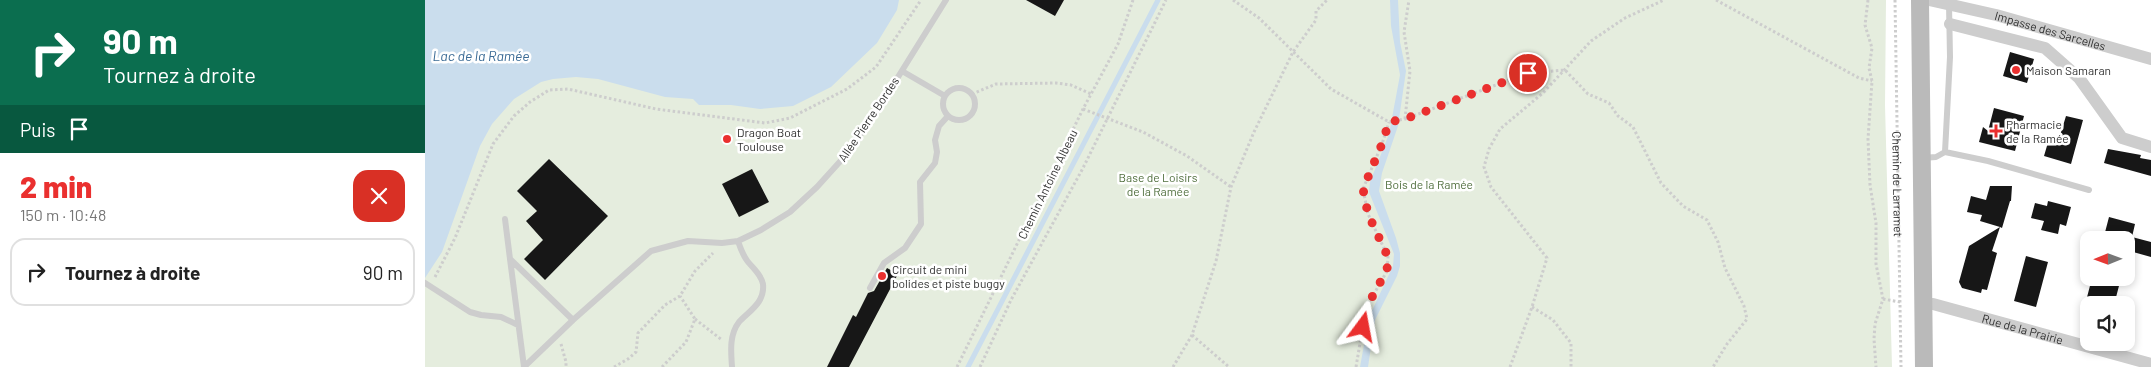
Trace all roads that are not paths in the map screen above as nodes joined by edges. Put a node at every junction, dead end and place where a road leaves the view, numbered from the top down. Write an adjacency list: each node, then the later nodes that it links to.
1 (946, 0): 9 (lane, Allée Pierre Bordes)
2 (1920, 0): 14 (main road, Chemin de Larramet)
3 (1929, 0): 4 (street)
4 (1949, 1): 5 (street, Impasse des Sarcelles); 6 (lane)
5 (1996, 15): 7 (street); 8 (street, Impasse des Sarcelles)
6 (1950, 24): 7 (street); 13 (lane)
7 (1991, 34): 12 (street)
8 (2151, 59)
9 (902, 70): 10 (lane); 17 (lane, Allée Pierre Bordes)
10 (945, 96): 11 (lane); 11 (lane)
11 (948, 116): 20 (lane)
12 (2151, 147)
13 (1945, 152): 14 (lane, Chemin de Larramet); 15 (lane)
14 (1922, 158): 21 (main road, Chemin de Larramet)
15 (2089, 190)
16 (505, 219): 18 (lane)
17 (738, 241): 22 (lane, Allée Pierre Bordes); 26 (lane)
18 (510, 259): 22 (lane); 23 (lane)
19 (428, 284): 23 (lane)
20 (870, 288)
21 (1922, 304): 24 (street, Rue de la Prairie); 27 (main road, Chemin de Larramet)
22 (573, 320): 25 (lane, Allée Pierre Bordes)
23 (519, 325): 25 (lane)
24 (2151, 364)
25 (524, 367)
26 (732, 367)
27 (1923, 367)

